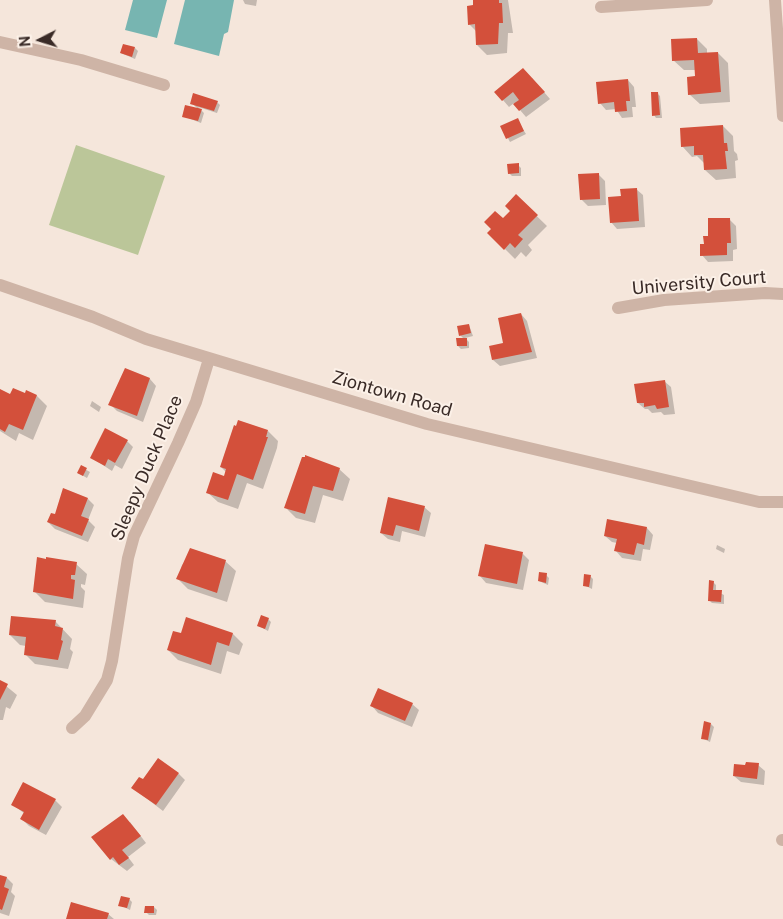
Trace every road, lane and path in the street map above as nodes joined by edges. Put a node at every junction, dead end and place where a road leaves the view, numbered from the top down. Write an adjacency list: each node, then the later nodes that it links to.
1 (707, 0): 3 (street)
2 (775, 0): 6 (street)
3 (601, 7)
4 (0, 42): 5 (street)
5 (164, 84)
6 (783, 116)
7 (0, 285): 10 (street, Ziontown Road)
8 (783, 294): 9 (street, University Court)
9 (618, 308)
10 (209, 359): 11 (street, Ziontown Road); 12 (street, Sleepy Duck Place)
11 (783, 502)
12 (72, 728)

